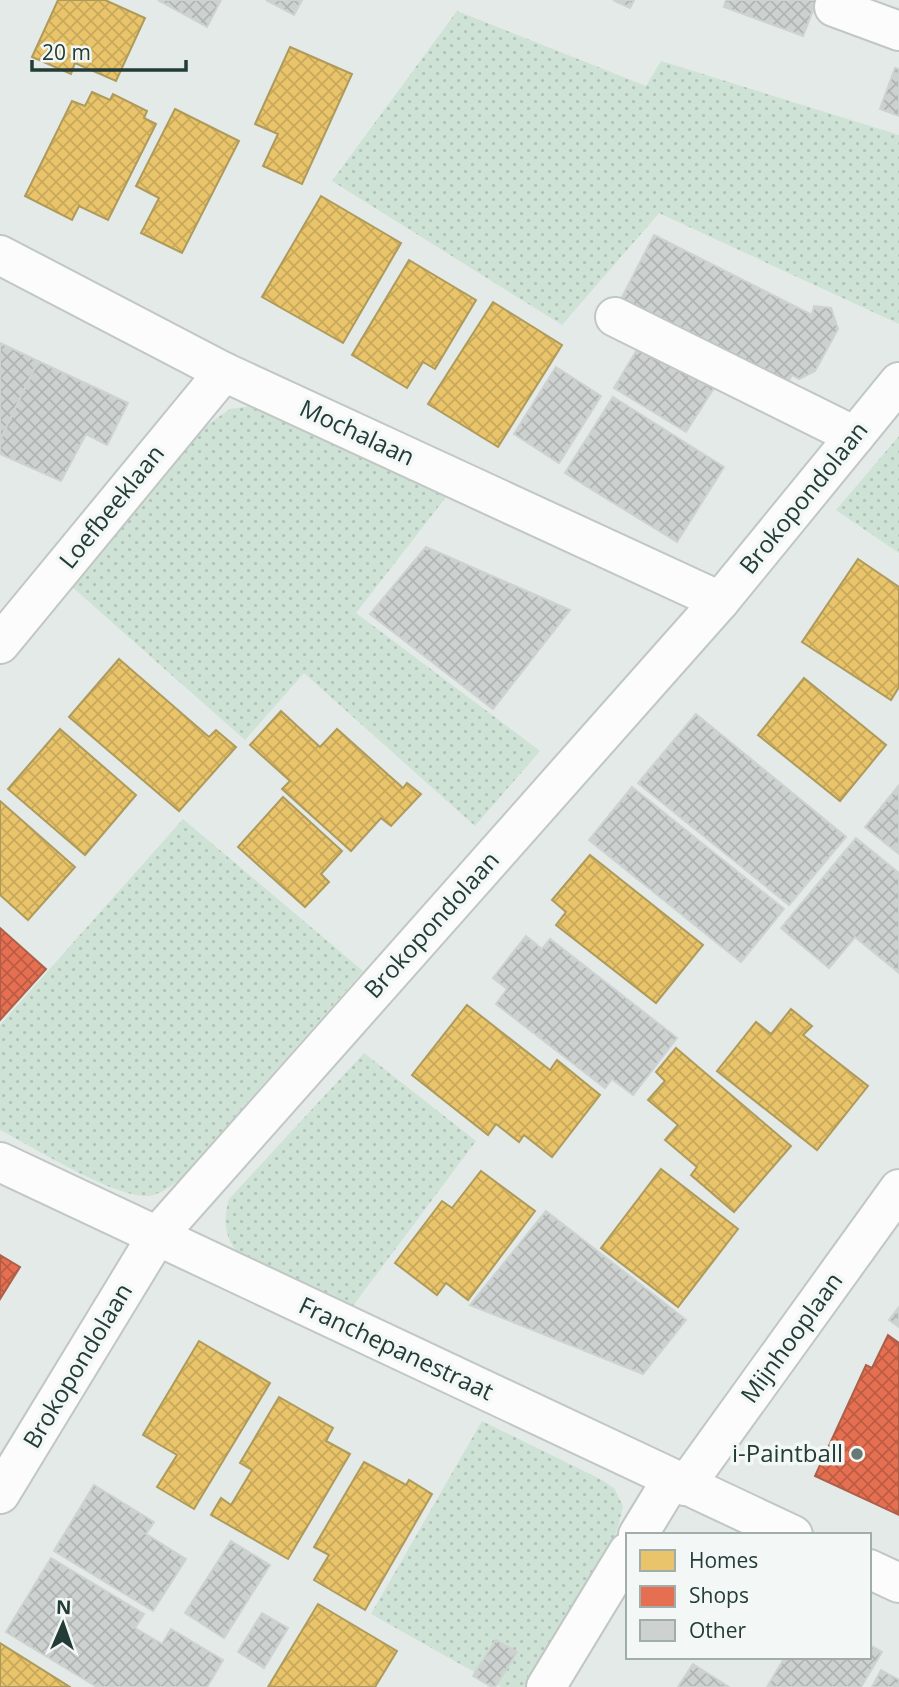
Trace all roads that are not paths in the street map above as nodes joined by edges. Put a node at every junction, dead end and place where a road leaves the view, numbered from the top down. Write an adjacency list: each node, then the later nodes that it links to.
1 (834, 7): 2 (street)
2 (899, 31)
3 (0, 255): 5 (street, Mochalaan)
4 (615, 317): 7 (street)
5 (224, 372): 8 (street, Mochalaan); 9 (street, Loefbeeklaan)
6 (899, 382): 7 (street, Brokopondolaan)
7 (855, 436): 8 (street, Brokopondolaan)
8 (720, 601): 12 (street, Brokopondolaan)
9 (0, 644)
10 (0, 1162): 12 (street, Franchepanestraat)
11 (899, 1189): 13 (street, Mijnhooplaan)
12 (157, 1236): 13 (street, Franchepanestraat); 14 (street, Brokopondolaan)
13 (678, 1483): 15 (street, Mijnhooplaan); 16 (street, Franchepanestraat)
14 (0, 1494)
15 (640, 1533)
16 (789, 1533)
17 (626, 1555): 20 (street)
18 (871, 1570): 19 (street)
19 (899, 1583)
20 (546, 1687)

